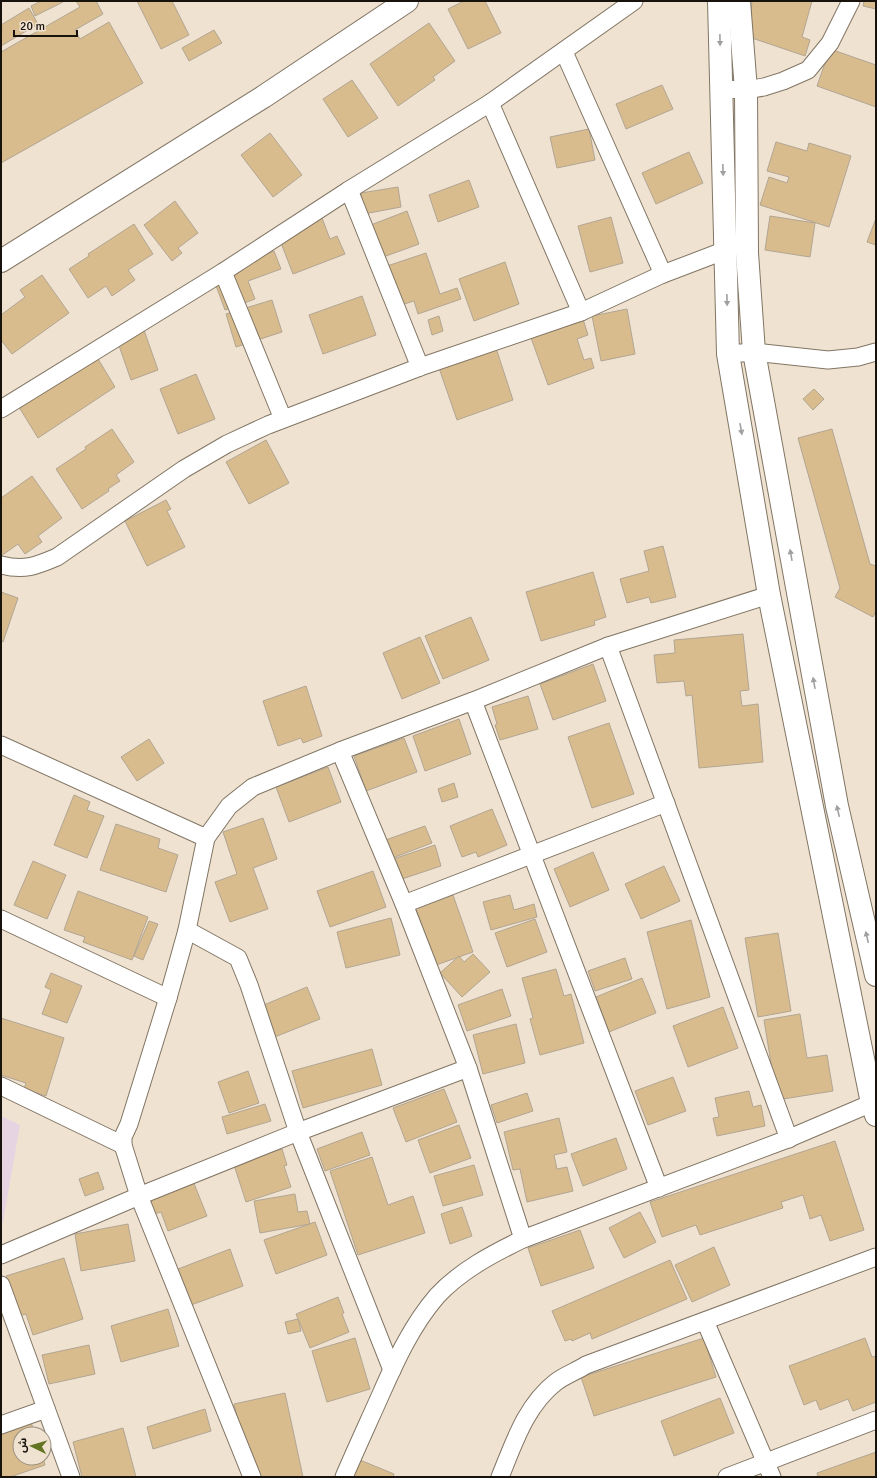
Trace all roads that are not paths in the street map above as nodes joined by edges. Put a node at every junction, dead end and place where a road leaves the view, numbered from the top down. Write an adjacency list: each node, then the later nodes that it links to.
1 (407, 1): 12 (main road)
2 (634, 1): 6 (street)
3 (719, 1): 7 (main road, one-way to 7)
4 (739, 1): 8 (main road)
5 (851, 1): 8 (street)
6 (564, 52): 9 (street); 14 (street)
7 (721, 89): 8 (street); 11 (main road, one-way to 11)
8 (746, 90): 16 (main road)
9 (490, 103): 10 (street); 15 (street)
10 (349, 190): 13 (street); 19 (street)
11 (726, 250): 14 (street); 18 (main road, one-way to 18)
12 (1, 261)
13 (223, 272): 20 (street); 21 (street)
14 (663, 274): 15 (street)
15 (582, 312): 19 (street)
16 (754, 352): 17 (street); 18 (street); 34 (main road, one-way to 16)
17 (876, 352)
18 (728, 354): 23 (main road, one-way to 23)
19 (420, 367): 21 (street)
20 (1, 409)
21 (283, 419): 22 (street)
22 (1, 565)
23 (769, 596): 24 (street); 38 (main road)
24 (608, 646): 25 (street); 28 (street)
25 (474, 701): 27 (street); 30 (street)
26 (1, 745): 29 (street)
27 (340, 751): 29 (street); 31 (street)
28 (666, 803): 30 (street); 40 (street)
29 (206, 838): 33 (street)
30 (532, 855): 31 (street); 42 (street)
31 (404, 904): 36 (street)
32 (1, 919): 35 (street)
33 (186, 930): 35 (street); 39 (street)
34 (876, 975)
35 (168, 998): 41 (street)
36 (468, 1068): 39 (street); 44 (street)
37 (1, 1086): 41 (street)
38 (874, 1109): 40 (street)
39 (298, 1132): 43 (street); 49 (street)
40 (789, 1138): 42 (street)
41 (123, 1145): 43 (street)
42 (658, 1188): 44 (street)
43 (139, 1196): 45 (street); 55 (street)
44 (522, 1239): 49 (street)
45 (1, 1255)
46 (876, 1256): 48 (street)
47 (1, 1285): 50 (street)
48 (706, 1321): 53 (street); 57 (street)
49 (392, 1370): 56 (street)
50 (46, 1409): 52 (street); 54 (street)
51 (876, 1420): 53 (street)
52 (1, 1425)
53 (769, 1470): 58 (street)
54 (71, 1477)
55 (252, 1477)
56 (344, 1477)
57 (500, 1477)
58 (727, 1477)

